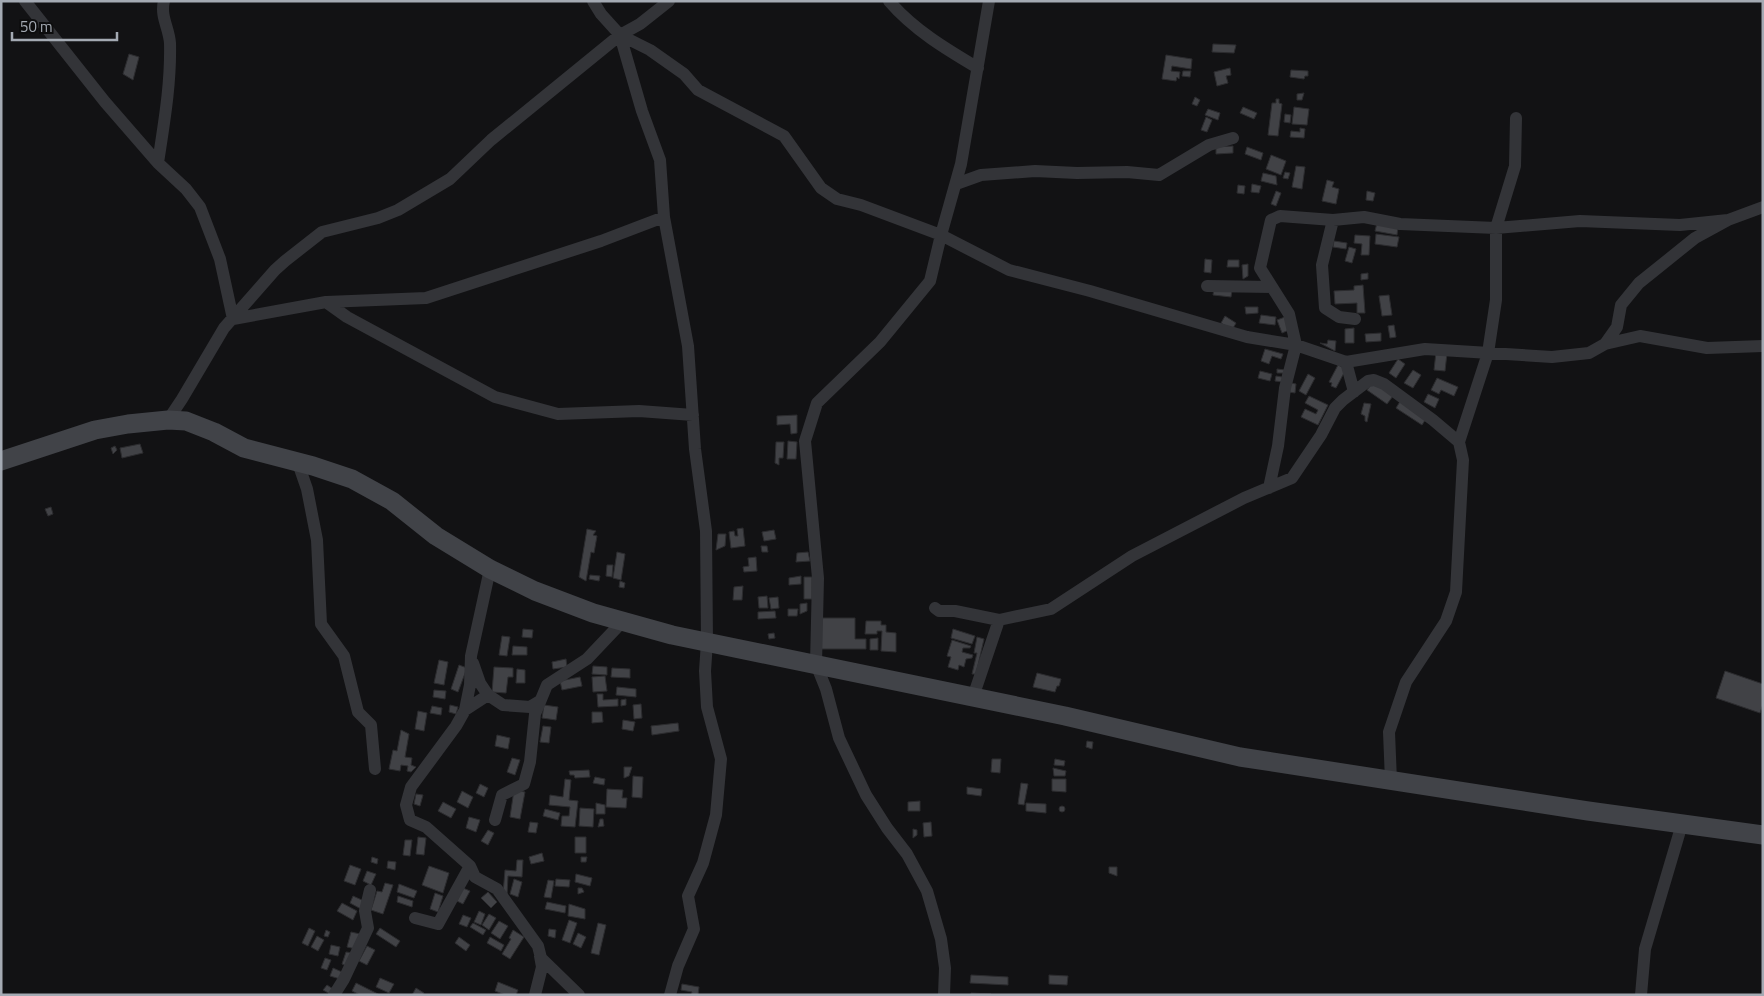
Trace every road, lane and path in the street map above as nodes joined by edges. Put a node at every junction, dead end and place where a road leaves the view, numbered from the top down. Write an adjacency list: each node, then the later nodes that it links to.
1 (25, 1): 11 (street)
2 (164, 1): 11 (street)
3 (593, 1): 7 (street)
4 (669, 1): 7 (street)
5 (889, 1): 8 (street)
6 (989, 1): 8 (street)
7 (620, 35): 14 (street); 18 (street); 22 (street)
8 (978, 68): 12 (street)
9 (1516, 118): 17 (street)
10 (1233, 138): 12 (street)
11 (158, 163): 22 (street)
12 (956, 184): 18 (street)
13 (1763, 207): 16 (street)
14 (664, 218): 21 (street); 30 (street)
15 (1333, 220): 17 (street); 20 (street); 23 (street)
16 (1728, 220): 17 (street); 24 (street)
17 (1496, 228): 27 (street)
18 (941, 235): 25 (street); 42 (street)
19 (1207, 286): 20 (street)
20 (1272, 287): 25 (street)
21 (326, 302): 22 (street); 30 (street)
22 (233, 319): 31 (street)
23 (1355, 319)
24 (1605, 344): 26 (street); 27 (street)
25 (1296, 345): 28 (street); 35 (street)
26 (1763, 346)
27 (1488, 353): 28 (street); 32 (street)
28 (1346, 362): 29 (street)
29 (1354, 392): 32 (street); 35 (street)
30 (693, 415): 40 (street)
31 (168, 420): 33 (street); 34 (street)
32 (1459, 442): 48 (street)
33 (1, 461)
34 (298, 463): 36 (street); 47 (street)
35 (1269, 488): 38 (street)
36 (490, 569): 39 (street); 41 (street)
37 (935, 608): 38 (street)
38 (999, 620): 44 (street)
39 (623, 621): 40 (street); 45 (street)
40 (708, 642): 42 (street); 59 (street)
41 (471, 656): 43 (street); 46 (street)
42 (816, 664): 44 (street); 60 (street)
43 (488, 695): 45 (street); 46 (street)
44 (973, 697): 48 (street)
45 (540, 701): 49 (street)
46 (464, 710): 52 (street)
47 (375, 769)
48 (1391, 781): 50 (street)
49 (495, 820)
50 (1682, 824): 51 (street); 61 (street)
51 (1763, 835)
52 (470, 866): 54 (street); 55 (street)
53 (370, 890): 56 (street)
54 (415, 918)
55 (538, 946): 57 (street); 58 (street)
56 (334, 995)
57 (535, 995)
58 (579, 995)
59 (670, 995)
60 (944, 995)
61 (1641, 995)

